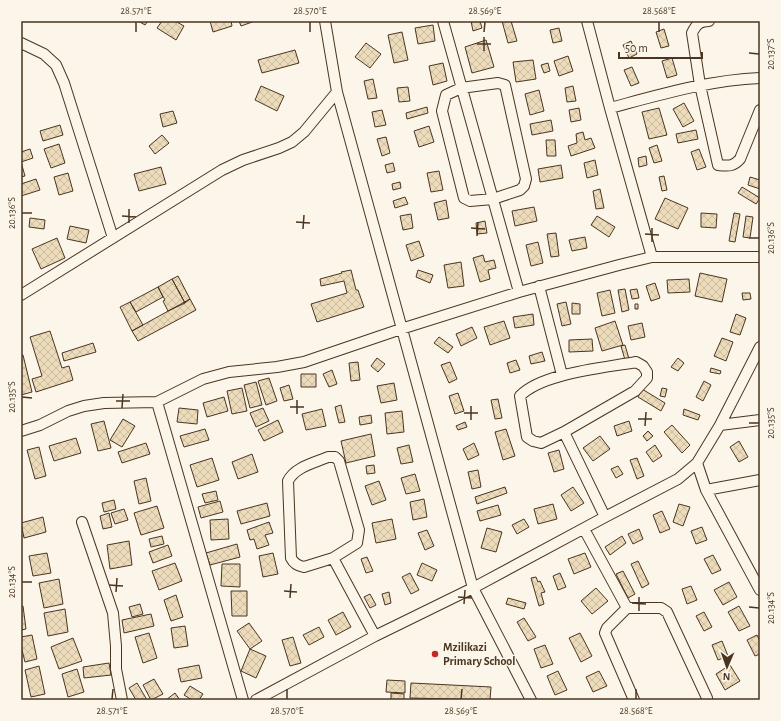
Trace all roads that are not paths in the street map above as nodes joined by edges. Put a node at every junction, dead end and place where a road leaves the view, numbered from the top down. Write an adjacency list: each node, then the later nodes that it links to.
1 (325, 21): 9 (street)
2 (443, 21): 8 (street)
3 (587, 21): 10 (street)
4 (709, 21): 7 (street)
5 (21, 43): 13 (street)
6 (760, 78): 7 (street)
7 (700, 85): 10 (street); 11 (street)
8 (461, 88): 12 (street); 12 (street); 12 (street)
9 (337, 92): 13 (street); 19 (street)
10 (610, 108): 14 (street)
11 (760, 110)
12 (493, 199): 17 (street)
13 (113, 238): 18 (street)
14 (652, 257): 15 (street); 16 (street)
15 (760, 257)
16 (539, 286): 17 (street); 21 (street)
17 (519, 292): 19 (street)
18 (21, 295)
19 (401, 329): 22 (street); 34 (street)
20 (760, 347): 24 (street)
21 (562, 375): 26 (street); 26 (street)
22 (157, 402): 25 (street); 39 (street)
23 (760, 420): 24 (street)
24 (720, 425): 27 (street)
25 (21, 431)
26 (564, 432): 30 (street)
27 (697, 463): 29 (street); 30 (street)
28 (760, 480): 29 (street)
29 (706, 490): 35 (street)
30 (605, 517): 32 (street)
31 (82, 522): 38 (street)
32 (584, 529): 34 (street); 36 (street)
33 (333, 558): 33 (street); 37 (street)
34 (473, 588): 37 (street); 41 (street)
35 (760, 590)
36 (627, 608): 42 (street); 43 (street)
37 (375, 636): 40 (street)
38 (122, 700)
39 (243, 700)
40 (256, 700)
41 (531, 700)
42 (634, 700)
43 (707, 700)

